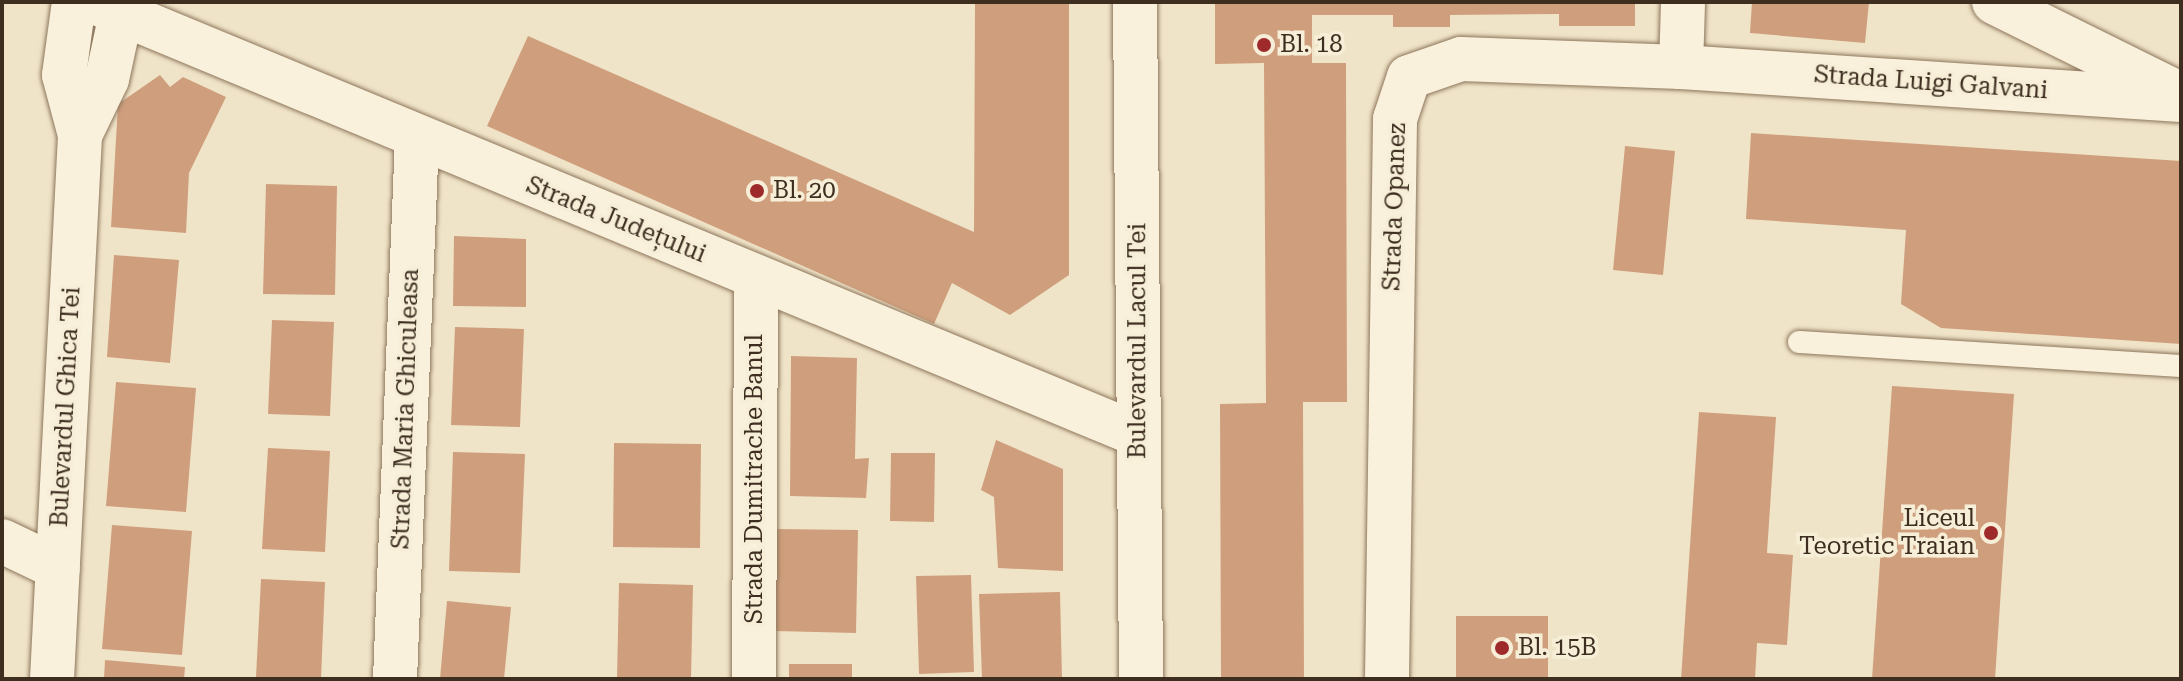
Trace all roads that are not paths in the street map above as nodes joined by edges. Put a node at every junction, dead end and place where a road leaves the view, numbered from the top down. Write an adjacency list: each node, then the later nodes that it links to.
1 (74, 2): 8 (street, Bulevardul Ghica Tei)
2 (1135, 2): 13 (street, Bulevardul Lacul Tei)
3 (1683, 2): 6 (street)
4 (1994, 2): 7 (street, Strada Luigi Galvani)
5 (113, 6): 8 (street, Bulevardul Ghica Tei); 9 (street, Strada Județului)
6 (1681, 67): 7 (street, Strada Luigi Galvani); 20 (street, Strada Opanez)
7 (2181, 97)
8 (80, 135): 15 (street, Bulevardul Ghica Tei)
9 (417, 138): 10 (street, Strada Județului); 17 (street, Strada Maria Ghiculeasa)
10 (756, 278): 13 (street, Strada Județului); 18 (street, Strada Dumitrache Banul)
11 (1799, 342): 12 (lane)
12 (2181, 366)
13 (1139, 435): 19 (street, Bulevardul Lacul Tei)
14 (2, 541): 15 (street)
15 (58, 568): 16 (street, Bulevardul Ghica Tei)
16 (52, 679)
17 (395, 679)
18 (754, 679)
19 (1141, 679)
20 (1387, 679)

